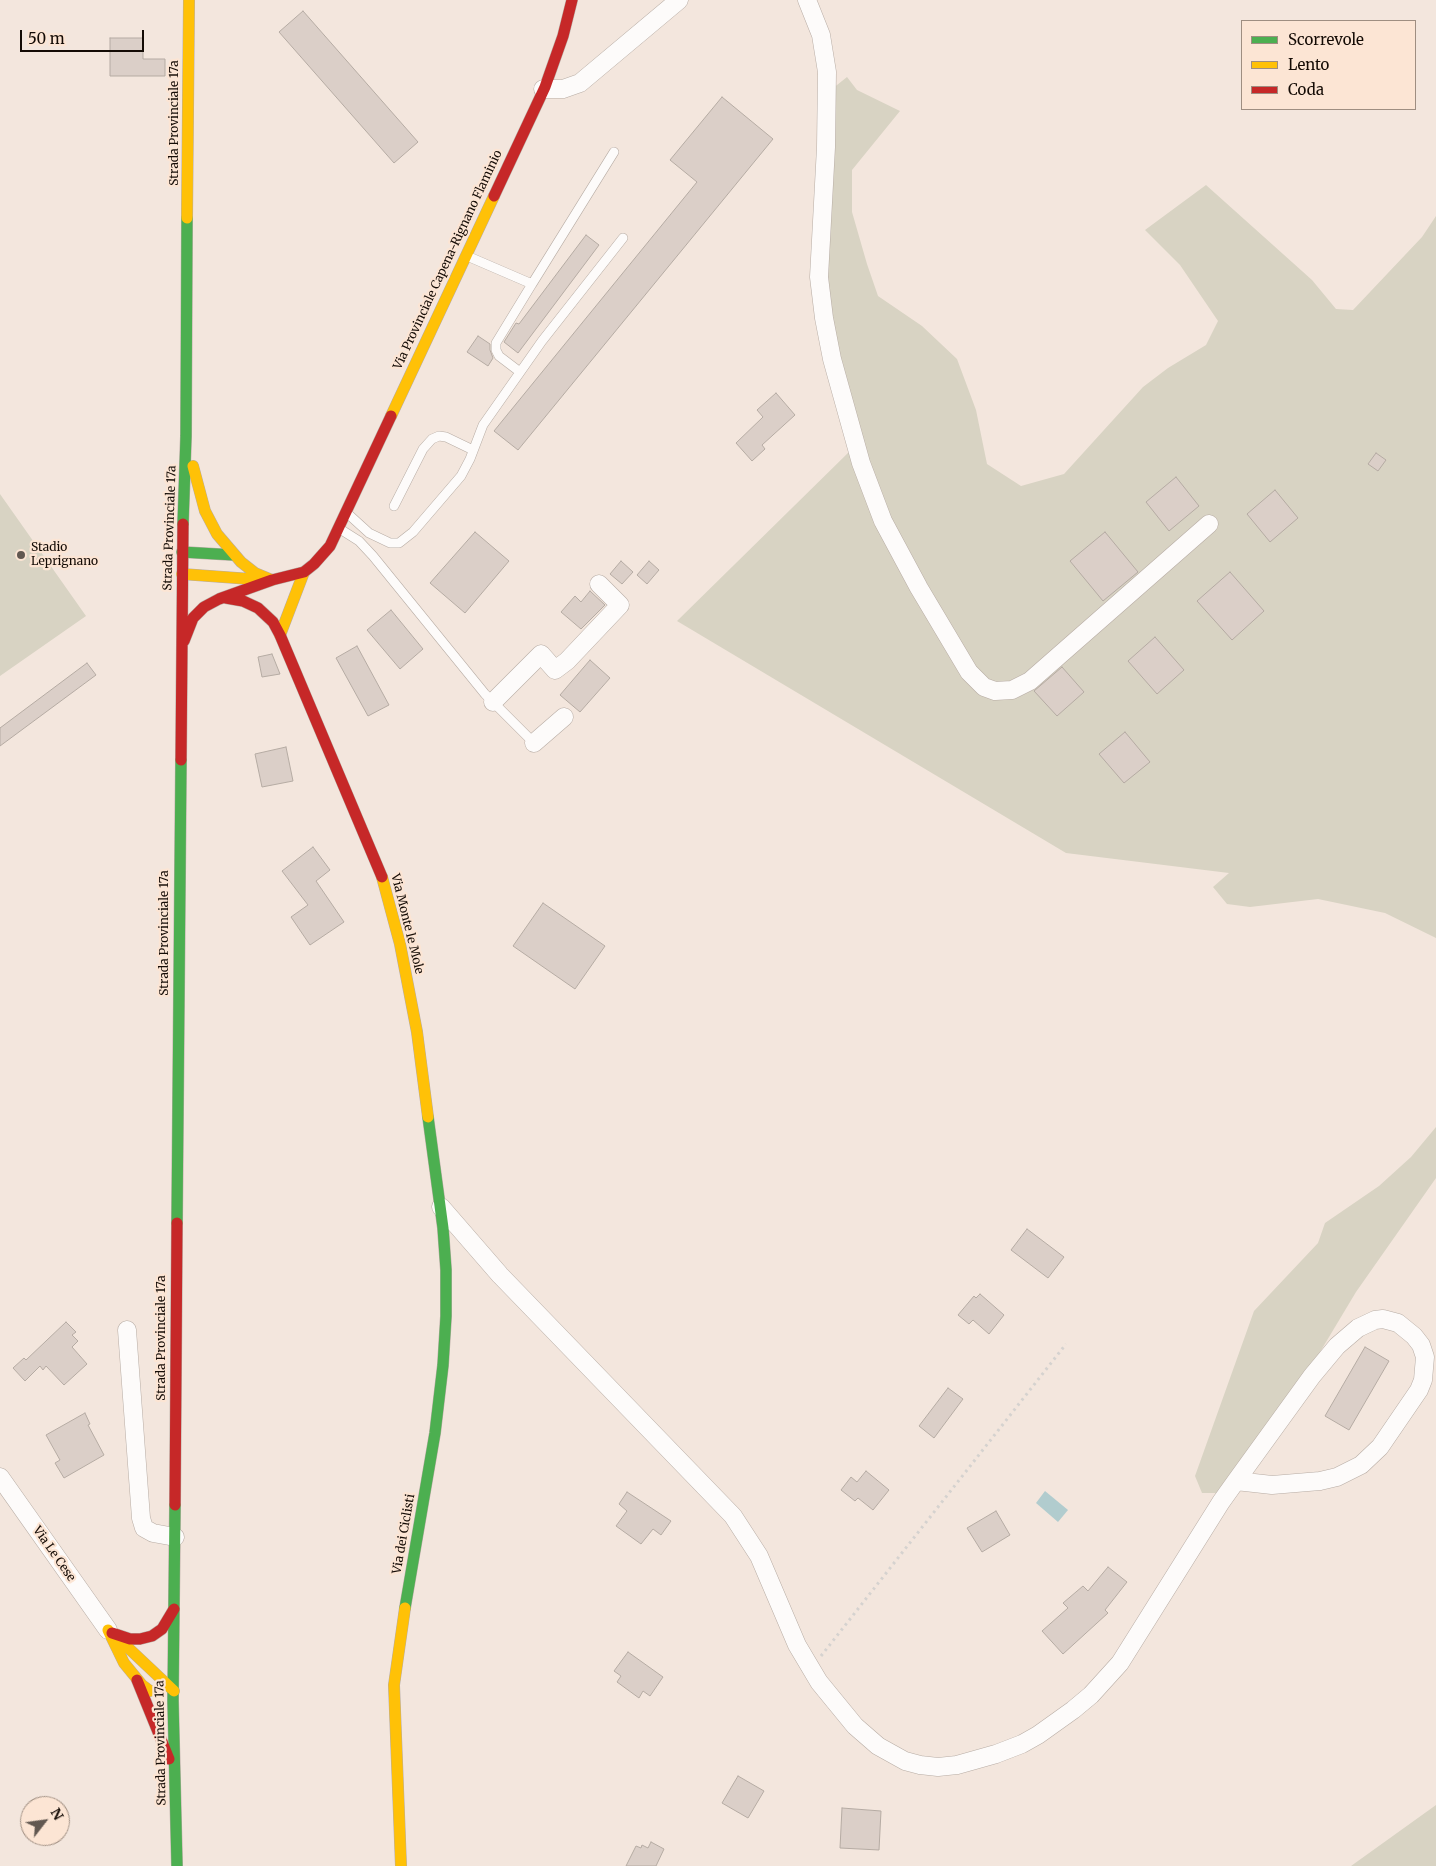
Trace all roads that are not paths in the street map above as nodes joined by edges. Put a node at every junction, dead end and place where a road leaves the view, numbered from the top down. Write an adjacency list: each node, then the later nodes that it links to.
1 (189, 0): 11 (street, Strada Provinciale 17a)
2 (572, 0): 5 (street, Via Provinciale Capena-Rignano Flaminio)
3 (679, 0): 5 (street)
4 (807, 0): 15 (street)
5 (543, 89): 8 (street, Via Provinciale Capena-Rignano Flaminio)
6 (614, 152): 9 (lane)
7 (623, 238): 10 (lane)
8 (465, 255): 9 (lane); 14 (street, Via Provinciale Capena-Rignano Flaminio)
9 (532, 284): 10 (lane)
10 (520, 372): 12 (lane)
11 (186, 436): 17 (street, Strada Provinciale 17a); 18 (street)
12 (473, 450): 13 (lane); 14 (lane)
13 (394, 506)
14 (346, 512): 16 (street, Via Provinciale Capena-Rignano Flaminio)
15 (1209, 524)
16 (339, 529): 19 (street, Via Provinciale Capena-Rignano Flaminio); 26 (lane)
17 (182, 552): 18 (street); 20 (street, Strada Provinciale 17a)
18 (234, 555): 21 (street)
19 (304, 572): 21 (street, Via Provinciale Capena-Rignano Flaminio); 24 (street)
20 (182, 574): 21 (street); 25 (street, Strada Provinciale 17a)
21 (272, 580): 23 (street)
22 (599, 584): 26 (street)
23 (226, 598): 24 (street, Via Monte le Mole); 25 (street)
24 (280, 635): 29 (street, Via Monte le Mole)
25 (181, 648): 33 (street, Strada Provinciale 17a)
26 (493, 702): 28 (lane)
27 (564, 717): 28 (street)
28 (534, 743)
29 (440, 1207): 32 (street); 40 (street, Via dei Ciclisti)
30 (126, 1330): 33 (street)
31 (0, 1477): 35 (street, Via Le Cese)
32 (1236, 1481): 32 (street)
33 (175, 1537): 34 (street, Strada Provinciale 17a)
34 (174, 1609): 35 (street); 37 (street, Strada Provinciale 17a)
35 (108, 1630): 36 (street); 37 (street)
36 (137, 1680): 37 (street); 38 (street)
37 (174, 1693): 38 (street, Strada Provinciale 17a)
38 (175, 1776): 39 (street, Strada Provinciale 17a)
39 (176, 1866)
40 (401, 1866)

